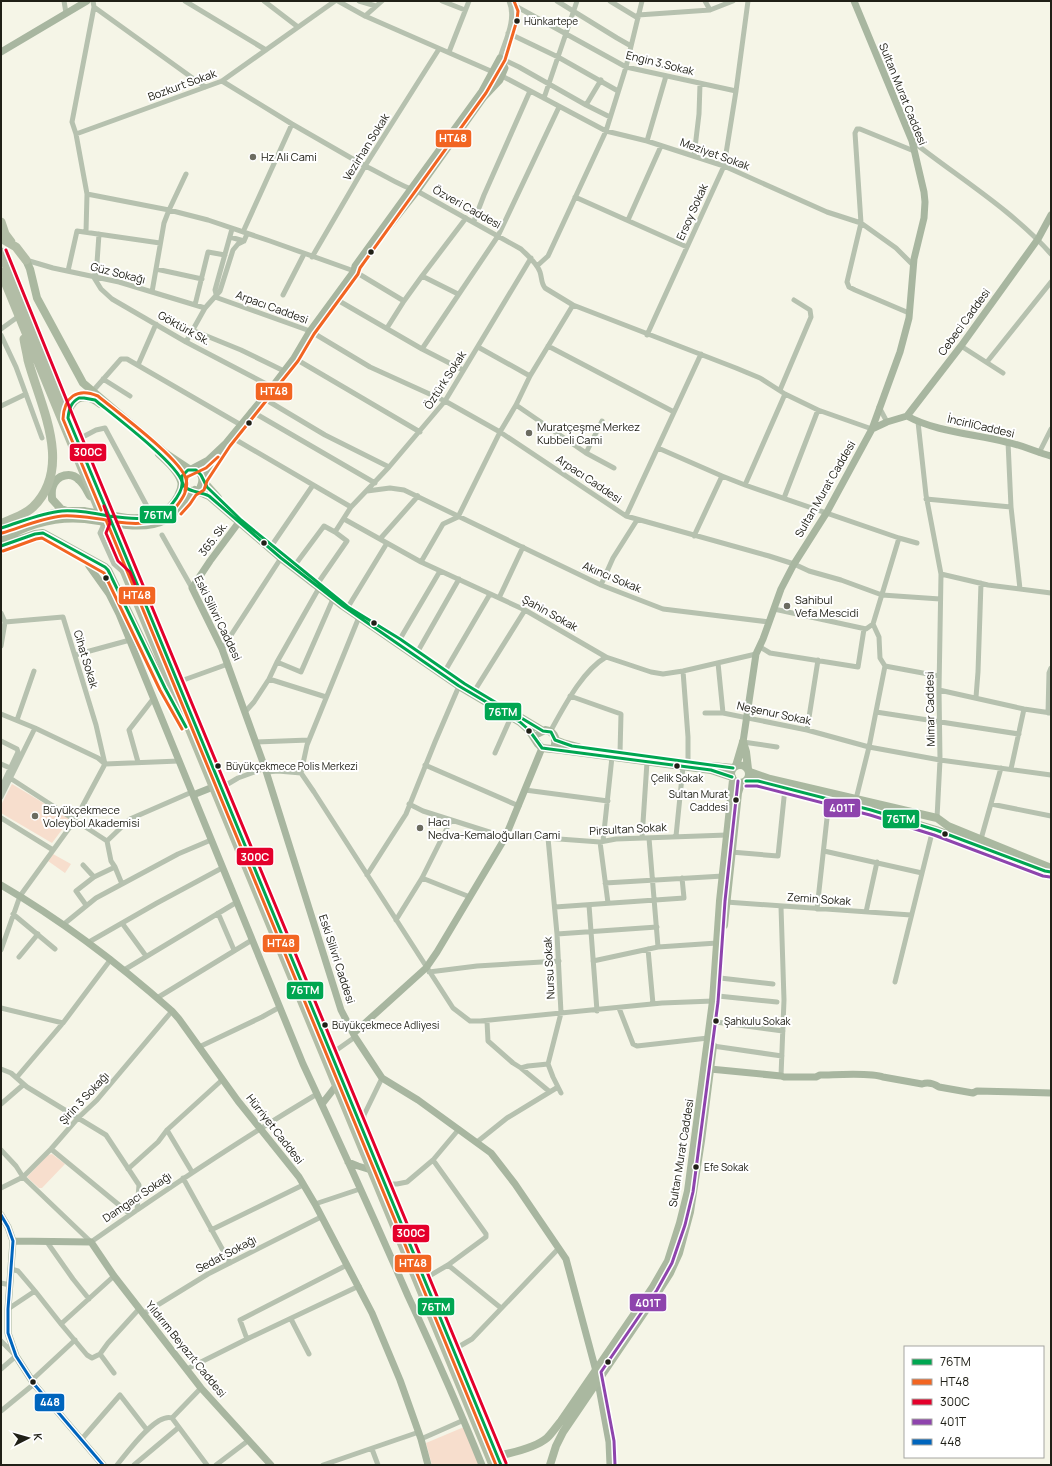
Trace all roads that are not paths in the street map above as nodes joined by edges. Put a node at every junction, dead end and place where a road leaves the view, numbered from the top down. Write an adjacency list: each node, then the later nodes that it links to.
1 (64, 1): 25 (street)
2 (88, 1): 25 (main road)
3 (185, 1): 33 (street)
4 (264, 1): 28 (street)
5 (335, 1): 28 (street, Bozkurt Sokak)
6 (338, 1): 26 (street)
7 (359, 1): 21 (street)
8 (382, 1): 21 (street)
9 (442, 1): 22 (street)
10 (469, 1): 22 (street)
11 (557, 1): 23 (street)
12 (577, 1): 23 (street)
13 (610, 1): 27 (street)
14 (642, 1): 27 (street)
15 (705, 1): 24 (street)
16 (733, 1): 24 (street)
17 (748, 1): 49 (street, Ersoy Sokak)
18 (854, 1): 58 (main road, Sultan Murat Caddesi)
19 (510, 2): 29 (street); 30 (street, Engin 3.Sokak)
20 (94, 4): 46 (street); 56 (street)
21 (376, 6): 26 (street)
22 (465, 10): 35 (street)
23 (573, 10): 30 (street); 31 (street)
24 (710, 10): 27 (street)
25 (66, 13): 34 (main road)
26 (365, 16): 32 (street)
27 (638, 17): 31 (street)
28 (298, 27): 33 (street, Bozkurt Sokak)
29 (508, 33): 36 (street); 37 (street)
30 (566, 33): 36 (street); 38 (street, Engin 3.Sokak)
31 (631, 46): 38 (street)
32 (439, 49): 35 (street); 62 (street, Vezirhan Sokak)
33 (266, 50): 43 (street, Bozkurt Sokak)
34 (1, 52)
35 (449, 52): 39 (street)
36 (558, 57): 42 (street); 45 (street)
37 (500, 58): 39 (main road); 40 (main road); 45 (street)
38 (626, 67): 41 (street, Engin 3.Sokak); 48 (street)
39 (493, 72): 40 (street, Meziyet Sokak); 65 (main road)
40 (502, 76): 47 (street, Meziyet Sokak); 65 (main road)
41 (666, 76): 44 (street, Engin 3.Sokak); 57 (street)
42 (601, 80): 48 (street); 51 (street)
43 (222, 81): 46 (street, Bozkurt Sokak); 54 (street, Özveri Caddesi)
44 (700, 84): 49 (street, Engin 3.Sokak); 61 (street, Engin 3.Sokak)
45 (549, 85): 50 (street); 51 (street)
46 (205, 88): 56 (street, Bozkurt Sokak)
47 (530, 91): 50 (street, Meziyet Sokak); 73 (street)
48 (618, 91): 53 (street)
49 (736, 91): 63 (street, Ersoy Sokak)
50 (544, 98): 52 (street, Meziyet Sokak)
51 (586, 105): 53 (street)
52 (559, 107): 55 (street, Meziyet Sokak); 79 (street)
53 (610, 117): 55 (street)
54 (292, 124): 62 (street, Özveri Caddesi); 77 (street)
55 (606, 131): 57 (street, Meziyet Sokak); 67 (street)
56 (76, 134): 66 (street)
57 (647, 141): 59 (street, Meziyet Sokak)
58 (912, 141): 60 (main road, Sultan Murat Caddesi); 82 (street)
59 (661, 146): 61 (street, Meziyet Sokak); 71 (street)
60 (914, 151): 74 (street); 94 (main road, Sultan Murat Caddesi)
61 (694, 156): 63 (street, Meziyet Sokak)
62 (365, 166): 65 (street, Özveri Caddesi); 91 (street, Vezirhan Sokak)
63 (724, 166): 74 (street, Meziyet Sokak); 86 (street, Ersoy Sokak)
64 (186, 174): 68 (street)
65 (414, 190): 70 (street, Özveri Caddesi); 99 (main road)
66 (87, 194): 68 (street); 76 (street)
67 (575, 197): 71 (street); 95 (street)
68 (169, 210): 75 (street); 84 (street)
69 (1051, 215): 82 (main road, Cebeci Caddesi)
70 (466, 218): 73 (street, Özveri Caddesi); 100 (street)
71 (628, 220): 86 (street)
72 (1, 222): 85 (highway)
73 (474, 222): 79 (street, Özveri Caddesi)
74 (862, 223): 94 (street, Meziyet Sokak); 114 (street)
75 (232, 228): 77 (street); 80 (street)
76 (86, 232): 78 (street); 98 (street)
77 (245, 233): 83 (street); 88 (street)
78 (99, 234): 84 (street); 101 (street)
79 (498, 236): 92 (street, Özveri Caddesi); 105 (street)
80 (230, 237): 83 (street); 90 (street)
81 (1, 238): 85 (highway)
82 (1038, 239): 89 (street); 125 (main road, Cebeci Caddesi)
83 (244, 241): 107 (street)
84 (160, 243): 97 (street)
85 (16, 247): 93 (highway)
86 (687, 247): 122 (street, Ersoy Sokak)
87 (1, 252): 96 (highway)
88 (304, 254): 91 (street); 106 (street)
89 (1051, 254)
90 (225, 255): 102 (street); 107 (street)
91 (312, 257): 99 (street)
92 (531, 258): 95 (street, Özveri Caddesi); 126 (street, Öztürk Sokak)
93 (26, 260): 96 (highway); 98 (street, Güz Sokağı); 139 (main road)
94 (913, 265): 114 (main road, Sultan Murat Caddesi)
95 (538, 266): 112 (street, Özveri Caddesi)
96 (4, 268): 115 (highway); 152 (highway)
97 (156, 269): 102 (street); 104 (street)
98 (68, 271): 101 (street, Güz Sokağı)
99 (354, 272): 108 (main road); 110 (street)
100 (422, 276): 105 (street); 110 (street)
101 (94, 277): 104 (street, Güz Sokağı); 116 (street, Göktürk Sk.)
102 (202, 279): 111 (street)
103 (1051, 282): 130 (street)
104 (152, 292): 111 (street, Güz Sokağı)
105 (458, 294): 127 (street)
106 (283, 295)
107 (216, 296): 113 (street); 120 (street, Arpacı Caddesi)
108 (334, 298): 118 (street); 120 (main road)
109 (794, 300): 138 (street)
110 (404, 301): 118 (street)
111 (195, 305): 113 (street, Güz Sokağı)
112 (573, 305): 122 (street, Özveri Caddesi); 124 (street)
113 (205, 308): 119 (street)
114 (910, 313): 147 (main road, Sultan Murat Caddesi)
115 (19, 316): 117 (street); 185 (highway); 196 (highway)
116 (156, 324): 123 (street, Göktürk Sk.); 131 (street)
117 (1, 328)
118 (387, 328): 127 (street)
119 (192, 330): 123 (street); 132 (street)
120 (310, 331): 129 (main road); 144 (street, Arpacı Caddesi)
121 (1, 335): 140 (street)
122 (648, 335): 128 (street, Özveri Caddesi)
123 (186, 342): 137 (street, Göktürk Sk.)
124 (548, 346): 135 (street); 150 (street)
125 (961, 346): 130 (street); 151 (main road, Cebeci Caddesi)
126 (478, 347): 133 (street, Öztürk Sokak); 135 (street)
127 (422, 348): 133 (street)
128 (701, 354): 138 (street, Özveri Caddesi); 150 (street)
129 (294, 358): 132 (main road); 159 (street)
130 (987, 362): 134 (street)
131 (138, 365): 136 (street); 156 (street)
132 (284, 370): 137 (main road)
133 (463, 370): 144 (street, Öztürk Sokak)
134 (1003, 373)
135 (530, 376): 145 (street)
136 (103, 379): 139 (street); 142 (street)
137 (272, 387): 143 (main road)
138 (780, 390): 141 (street, Özveri Caddesi)
139 (92, 392): 171 (main road)
140 (26, 394): 146 (street); 161 (street)
141 (785, 394): 148 (street, Özveri Caddesi); 177 (street)
142 (130, 396)
143 (263, 398): 149 (main road); 169 (street)
144 (445, 401): 159 (street, Öztürk Sokak); 160 (street, Arpacı Caddesi)
145 (516, 405): 160 (street); 166 (street)
146 (1, 406)
147 (879, 407): 154 (street); 157 (main road, Sultan Murat Caddesi)
148 (818, 410): 157 (street, Özveri Caddesi); 181 (street)
149 (251, 411): 156 (main road); 175 (street)
150 (674, 412): 165 (street)
151 (908, 416): 154 (main road); 155 (main road, İncirliCaddesi)
152 (68, 418): 162 (highway); 174 (main road)
153 (602, 421): 166 (street)
154 (887, 422): 157 (main road)
155 (918, 422): 164 (main road, İncirliCaddesi); 182 (street)
156 (241, 425): 163 (main road)
157 (872, 429): 188 (main road, Sultan Murat Caddesi)
158 (1051, 429): 167 (street)
159 (420, 432): 169 (street, Öztürk Sokak)
160 (500, 432): 190 (street, Arpacı Caddesi); 191 (street)
161 (42, 438)
162 (77, 440): 186 (street); 256 (highway)
163 (228, 440): 171 (main road); 173 (main road); 176 (street)
164 (1008, 442): 167 (main road, İncirliCaddesi); 184 (street)
165 (658, 448): 172 (street); 190 (street)
166 (586, 453): 170 (street)
167 (1039, 453): 168 (main road, İncirliCaddesi)
168 (1051, 456)
169 (389, 467): 175 (street, Öztürk Sokak)
170 (614, 468)
171 (190, 469): 173 (main road); 174 (main road)
172 (722, 476): 177 (street); 200 (street)
173 (203, 480): 178 (main road); 194 (main road)
174 (182, 482): 178 (main road); 195 (main road)
175 (375, 483): 179 (street, Öztürk Sokak)
176 (313, 485): 183 (street); 207 (street)
177 (745, 485): 181 (street)
178 (194, 491): 194 (main road); 195 (main road)
179 (367, 491): 180 (street, Akıncı Sokak); 183 (street, Öztürk Sokak)
180 (418, 496): 191 (street, Akıncı Sokak); 202 (street)
181 (784, 498): 188 (street)
182 (926, 498): 184 (street); 215 (street)
183 (351, 507): 192 (street, Öztürk Sokak)
184 (1011, 507): 221 (street)
185 (99, 508): 187 (main road); 278 (highway)
186 (149, 510)
187 (66, 511): 189 (main road); 197 (main road)
188 (827, 512): 201 (street); 212 (main road, Sultan Murat Caddesi)
189 (84, 515): 195 (main road, bridge); 203 (main road)
190 (626, 516): 193 (street, Arpacı Caddesi)
191 (458, 517): 208 (street, Akıncı Sokak); 211 (street)
192 (344, 519): 198 (street, Öztürk Sokak); 202 (street, Şahin Sokak)
193 (637, 520): 200 (street, Arpacı Caddesi); 218 (street)
194 (240, 521): 207 (main road); 210 (main road); 220 (main road, 365. Sk.)
195 (127, 522)
196 (1, 524)
197 (1, 528)
198 (335, 532): 213 (street); 219 (street)
199 (162, 535): 220 (street, Eski Silivri Caddesi)
200 (694, 536): 212 (street, Arpacı Caddesi)
201 (899, 538): 205 (street); 224 (street)
202 (380, 539): 204 (street, Şahin Sokak)
203 (1, 540)
204 (387, 543): 211 (street, Şahin Sokak); 228 (street)
205 (917, 543)
206 (1, 546): 209 (main road)
207 (272, 546): 213 (main road)
208 (523, 547): 218 (street, Akıncı Sokak); 225 (street)
209 (84, 556): 238 (main road); 278 (main road)
210 (281, 558): 219 (main road); 240 (street)
211 (421, 562): 214 (street, Şahin Sokak)
212 (794, 564): 224 (street, Arpacı Caddesi); 229 (main road, Sultan Murat Caddesi)
213 (295, 565): 219 (main road)
214 (440, 571): 216 (street, Şahin Sokak); 237 (street)
215 (941, 574): 217 (street); 227 (street, Mimar Caddesi)
216 (459, 580): 223 (street, Şahin Sokak); 242 (street)
217 (981, 583): 221 (street); 262 (street)
218 (601, 585): 234 (street, Akıncı Sokak)
219 (318, 586): 226 (main road); 228 (main road); 246 (street)
220 (192, 588): 240 (main road, Eski Silivri Caddesi)
221 (1020, 589): 222 (street)
222 (1051, 593)
223 (490, 594): 225 (street, Şahin Sokak); 252 (street)
224 (882, 595): 227 (street, Arpacı Caddesi); 235 (street)
225 (499, 598): 230 (street, Şahin Sokak)
226 (333, 599): 232 (main road); 246 (street)
227 (940, 600): 254 (street, Mimar Caddesi)
228 (348, 606): 237 (main road)
229 (774, 609): 234 (main road, Sultan Murat Caddesi); 236 (street)
230 (525, 610): 244 (street, Şahin Sokak); 258 (street)
231 (1, 613): 233 (street)
232 (359, 617): 257 (main road); 261 (street)
233 (5, 622): 239 (street); 243 (street, Cihat Sokak)
234 (769, 622): 241 (main road, Sultan Murat Caddesi)
235 (873, 624): 236 (street); 249 (street)
236 (864, 629): 245 (street)
237 (400, 639): 242 (main road)
238 (130, 640): 243 (street); 263 (main road)
239 (1, 646)
240 (222, 649): 248 (main road, Eski Silivri Caddesi)
241 (758, 650): 245 (street); 247 (street, Şahin Sokak); 272 (main road, Sultan Murat Caddesi)
242 (418, 651): 252 (main road)
243 (75, 655): 297 (street, Cihat Sokak)
244 (606, 657): 253 (street, Şahin Sokak); 260 (street)
245 (818, 660): 276 (street)
246 (276, 662): 255 (street)
247 (718, 663): 253 (street, Şahin Sokak); 267 (street, Neşenur Sokak)
248 (228, 664): 256 (street); 265 (main road, Eski Silivri Caddesi)
249 (885, 666): 254 (street); 266 (street)
250 (1051, 668): 268 (street)
251 (34, 671): 273 (street)
252 (446, 671): 258 (main road)
253 (683, 671): 299 (street)
254 (939, 676): 259 (street, Mimar Caddesi)
255 (269, 679): 261 (street); 265 (street)
256 (178, 682): 311 (highway)
257 (459, 686): 271 (main road); 298 (street)
258 (475, 690): 277 (main road)
259 (939, 690): 262 (street); 274 (street, Mimar Caddesi)
260 (570, 696): 277 (street); 289 (street)
261 (326, 697): 280 (street)
262 (976, 698): 264 (street)
263 (153, 699): 293 (main road); 294 (street)
264 (1024, 709): 268 (street); 279 (street)
265 (245, 712): 284 (main road, Eski Silivri Caddesi)
266 (876, 712): 274 (street); 287 (street)
267 (723, 713): 270 (street); 272 (street, Neşenur Sokak)
268 (1050, 713)
269 (1, 714): 273 (street)
270 (706, 714)
271 (511, 717): 282 (main road); 290 (street)
272 (746, 718): 276 (street, Neşenur Sokak); 285 (main road, Sultan Murat Caddesi)
273 (17, 720): 275 (street)
274 (940, 723): 279 (street); 292 (street, Mimar Caddesi)
275 (35, 728): 297 (street); 308 (street)
276 (806, 730): 287 (street, Neşenur Sokak)
277 (547, 731): 281 (main road); 282 (main road)
278 (190, 734): 311 (highway)
279 (1019, 734): 302 (street)
280 (309, 740): 284 (street); 305 (street)
281 (556, 740): 288 (main road); 289 (main road)
282 (537, 741): 288 (main road)
283 (1, 742): 300 (street)
284 (256, 742): 303 (main road, Eski Silivri Caddesi)
285 (743, 742): 286 (street); 304 (main road); 306 (main road, Sultan Murat Caddesi)
286 (777, 747)
287 (869, 747): 292 (street, Neşenur Sokak); 316 (street)
288 (545, 749): 291 (main road); 313 (main road)
289 (620, 753): 299 (main road)
290 (495, 754)
291 (612, 757): 295 (main road); 318 (street)
292 (940, 760): 301 (street, Neşenur Sokak); 324 (street, Mimar Caddesi)
293 (179, 761): 294 (street); 314 (main road)
294 (138, 762): 297 (street)
295 (647, 762): 299 (main road); 332 (street)
296 (1, 764): 300 (street)
297 (105, 764): 325 (street)
298 (425, 765): 319 (street); 321 (street)
299 (685, 765): 306 (main road); 330 (street)
300 (10, 768): 310 (street)
301 (1001, 768): 302 (street, Neşenur Sokak); 320 (street)
302 (1011, 769): 307 (street, Neşenur Sokak)
303 (266, 770): 305 (street); 311 (street); 412 (main road, Eski Silivri Caddesi)
304 (749, 771): 306 (main road); 309 (main road); 316 (main road)
305 (301, 773): 348 (street)
306 (733, 773): 309 (main road); 328 (main road, Sultan Murat Caddesi)
307 (1051, 775)
308 (10, 778): 315 (street); 325 (street)
309 (744, 782): 312 (main road); 340 (main road, Sultan Murat Caddesi)
310 (1, 786)
311 (217, 788): 314 (main road); 415 (highway); 426 (highway)
312 (785, 788): 317 (main road); 340 (street)
313 (525, 790): 318 (street); 321 (main road)
314 (192, 794): 335 (main road); 336 (street)
315 (1, 797)
316 (856, 799): 324 (main road)
317 (829, 800): 327 (main road); 339 (street)
318 (608, 801): 337 (street)
319 (409, 804): 326 (street, Pirsultan Sokak); 348 (street)
320 (992, 804): 322 (street); 334 (street)
321 (519, 806): 329 (main road)
322 (1051, 816)
323 (1, 818): 338 (street)
324 (937, 819): 327 (main road); 334 (main road)
325 (75, 820): 336 (street); 338 (street)
326 (451, 820): 329 (street, Pirsultan Sokak); 351 (street)
327 (933, 829): 346 (main road); 347 (street)
328 (727, 835): 330 (street, Pirsultan Sokak); 349 (main road, Sultan Murat Caddesi)
329 (505, 836): 331 (street, Pirsultan Sokak); 358 (main road)
330 (676, 836): 333 (street, Pirsultan Sokak)
331 (548, 838): 337 (street, Pirsultan Sokak); 365 (street, Nursu Sokak)
332 (642, 838): 333 (street, Pirsultan Sokak); 337 (street, Pirsultan Sokak)
333 (649, 838): 353 (street)
334 (981, 839): 345 (main road)
335 (211, 840): 344 (main road); 355 (street)
336 (107, 841): 343 (street)
337 (602, 842): 354 (street)
338 (53, 850): 357 (street)
339 (824, 851): 341 (street); 367 (street)
340 (731, 852): 361 (main road, Sultan Murat Caddesi)
341 (877, 862): 347 (street); 368 (street)
342 (83, 865): 350 (street)
343 (114, 868): 350 (street); 355 (street)
344 (222, 868): 360 (main road); 373 (street)
345 (1051, 868)
346 (1051, 872)
347 (922, 873): 371 (street)
348 (367, 875): 372 (street)
349 (723, 876): 352 (street); 382 (main road, Sultan Murat Caddesi)
350 (94, 878): 363 (street)
351 (422, 878): 358 (street); 372 (street)
352 (682, 878): 353 (street); 359 (street)
353 (653, 881): 354 (street); 359 (street)
354 (605, 883): 362 (street)
355 (122, 884): 363 (street)
356 (1, 885): 357 (main road, Hürriyet Caddesi)
357 (20, 896): 370 (street); 374 (main road, Hürriyet Caddesi)
358 (470, 897): 394 (main road)
359 (654, 900): 362 (street); 375 (street)
360 (237, 902): 369 (street); 379 (main road)
361 (726, 902): 366 (street, Zemin Sokak); 395 (main road, Sultan Murat Caddesi)
362 (608, 903): 364 (street)
363 (86, 905): 374 (street)
364 (589, 905): 365 (street); 376 (street)
365 (555, 907): 378 (street, Nursu Sokak)
366 (781, 907): 367 (street, Zemin Sokak); 411 (street)
367 (817, 909): 368 (street, Zemin Sokak)
368 (866, 912): 371 (street, Zemin Sokak)
369 (218, 913): 386 (street); 388 (street)
370 (13, 914): 377 (street); 380 (street)
371 (911, 915): 396 (street)
372 (396, 920): 394 (street)
373 (122, 923): 381 (street); 388 (street)
374 (64, 924): 381 (main road, Hürriyet Caddesi)
375 (657, 927): 376 (street); 383 (street)
376 (590, 932): 378 (street); 392 (street)
377 (38, 934): 384 (street); 389 (street)
378 (557, 934): 391 (street, Nursu Sokak)
379 (252, 940): 386 (street); 402 (main road)
380 (2, 942): 385 (street)
381 (89, 942): 390 (main road, Hürriyet Caddesi)
382 (717, 943): 383 (street); 399 (main road, Sultan Murat Caddesi)
383 (658, 947): 387 (street)
384 (55, 949)
385 (1, 950)
386 (234, 950): 398 (street)
387 (648, 950): 392 (street); 401 (street)
388 (146, 956): 393 (street)
389 (19, 957)
390 (111, 959): 393 (main road, Hürriyet Caddesi); 410 (street)
391 (559, 961): 394 (street); 407 (street, Nursu Sokak)
392 (593, 961): 405 (street)
393 (124, 970): 398 (main road, Hürriyet Caddesi)
394 (428, 970): 408 (street); 412 (main road)
395 (720, 978): 397 (street); 399 (main road, Sultan Murat Caddesi)
396 (894, 982)
397 (773, 984)
398 (157, 998): 406 (main road, Hürriyet Caddesi)
399 (716, 998): 400 (street); 401 (street); 409 (main road, Sultan Murat Caddesi); 413 (main road, Sultan Murat Caddesi)
400 (777, 1002)
401 (653, 1004): 404 (street)
402 (280, 1007): 414 (street); 431 (main road)
403 (1, 1008): 410 (street)
404 (620, 1008): 405 (street); 413 (street)
405 (597, 1010): 407 (street)
406 (172, 1011): 414 (main road, Hürriyet Caddesi); 434 (street, Şirin 3 Sokağı)
407 (562, 1013): 408 (street); 417 (street, Nursu Sokak)
408 (487, 1021): 418 (street)
409 (716, 1022): 411 (street); 413 (main road, Sultan Murat Caddesi)
410 (63, 1023): 422 (street)
411 (783, 1031): 416 (street)
412 (354, 1035): 415 (street); 423 (main road, Eski Silivri Caddesi)
413 (710, 1042): 416 (street); 420 (main road, Sultan Murat Caddesi)
414 (199, 1047): 424 (main road, Hürriyet Caddesi)
415 (331, 1054): 438 (highway)
416 (782, 1056): 421 (street)
417 (548, 1064): 418 (street); 427 (street)
418 (521, 1068): 428 (street)
419 (1, 1069): 422 (street)
420 (707, 1069): 421 (main road); 440 (main road, Sultan Murat Caddesi)
421 (781, 1076): 430 (main road)
422 (17, 1077): 425 (street)
423 (382, 1078): 436 (main road, Eski Silivri Caddesi); 438 (street)
424 (222, 1080): 435 (main road, Hürriyet Caddesi); 437 (street)
425 (23, 1085): 432 (street); 434 (street)
426 (336, 1086): 433 (main road); 446 (highway)
427 (558, 1087): 428 (street); 429 (street)
428 (550, 1092): 439 (street)
429 (561, 1093)
430 (1051, 1093)
431 (317, 1094): 433 (main road); 435 (street, Damgacı Sokağı)
432 (1, 1104)
433 (322, 1104): 444 (main road)
434 (78, 1118): 441 (street, Şirin 3 Sokağı); 445 (street)
435 (260, 1128): 447 (street, Damgacı Sokağı); 451 (main road, Hürriyet Caddesi)
436 (459, 1129): 439 (main road, Eski Silivri Caddesi); 443 (street)
437 (167, 1130): 445 (street); 447 (street)
438 (362, 1130): 450 (highway)
439 (477, 1142): 464 (main road, Eski Silivri Caddesi)
440 (698, 1142): 491 (main road, Sultan Murat Caddesi); 494 (main road)
441 (51, 1148): 448 (street, Şirin 3 Sokağı); 456 (street)
442 (1, 1150): 448 (street)
443 (433, 1160): 450 (street); 467 (street)
444 (348, 1162): 446 (main road); 453 (main road)
445 (128, 1170): 455 (street)
446 (371, 1170): 518 (highway)
447 (192, 1172): 449 (street, Damgacı Sokağı)
448 (22, 1177): 452 (street, Şirin 3 Sokağı); 463 (street)
449 (184, 1178): 455 (street, Damgacı Sokağı); 460 (street)
450 (385, 1184): 470 (highway)
451 (304, 1185): 454 (main road, Hürriyet Caddesi); 460 (street)
452 (1, 1188)
453 (360, 1189): 454 (street); 498 (main road)
454 (315, 1204): 458 (main road, Hürriyet Caddesi)
455 (137, 1210): 456 (street, Damgacı Sokağı)
456 (130, 1214): 463 (street, Damgacı Sokağı)
457 (1, 1215): 459 (main road)
458 (321, 1217): 465 (street, Sedat Sokağı); 466 (main road, Hürriyet Caddesi)
459 (4, 1226): 461 (main road)
460 (211, 1230): 465 (street)
461 (13, 1241): 462 (main road); 468 (main road)
462 (47, 1242): 463 (main road); 475 (street)
463 (91, 1242): 469 (main road, Yıldırım Beyazıt Caddesi)
464 (559, 1248): 476 (street); 491 (main road, Eski Silivri Caddesi)
465 (230, 1263): 478 (street, Sedat Sokağı)
466 (347, 1264): 473 (main road, Hürriyet Caddesi); 482 (street)
467 (448, 1265): 470 (street); 476 (street)
468 (11, 1269): 472 (main road); 474 (street)
469 (114, 1276): 475 (street); 478 (main road, Yıldırım Beyazıt Caddesi)
470 (424, 1279): 485 (highway)
471 (1, 1283): 472 (street)
472 (10, 1285): 477 (main road)
473 (359, 1286): 479 (street); 503 (main road, Hürriyet Caddesi)
474 (35, 1292): 477 (street); 480 (street)
475 (89, 1299): 480 (street)
476 (501, 1308): 485 (street)
477 (8, 1309): 481 (main road)
478 (141, 1312): 486 (street, Sedat Sokağı); 490 (main road, Yıldırım Beyazıt Caddesi)
479 (291, 1319): 482 (street); 487 (street)
480 (60, 1324): 483 (street)
481 (5, 1334): 488 (main road)
482 (247, 1339): 490 (street)
483 (75, 1340): 486 (street); 493 (street)
484 (1, 1341): 488 (street)
485 (453, 1350): 507 (highway)
486 (100, 1354): 492 (street)
487 (309, 1354)
488 (16, 1356): 489 (street); 493 (main road)
489 (1, 1369)
490 (188, 1369): 495 (main road, Yıldırım Beyazıt Caddesi)
491 (596, 1371): 494 (main road); 500 (main road, Sultan Murat Caddesi)
492 (114, 1372)
493 (33, 1382): 496 (street); 504 (main road)
494 (598, 1382): 502 (main road); 521 (main road)
495 (201, 1388): 497 (street); 505 (main road, Yıldırım Beyazıt Caddesi)
496 (1, 1411)
497 (172, 1418): 499 (street); 501 (street)
498 (464, 1420): 503 (street); 517 (main road)
499 (178, 1428): 510 (street); 511 (street)
500 (555, 1429): 502 (main road); 507 (main road, Sultan Murat Caddesi)
501 (147, 1430): 504 (street); 509 (street)
502 (562, 1434): 520 (main road)
503 (420, 1436): 506 (street); 516 (main road, Hürriyet Caddesi)
504 (82, 1440): 508 (main road)
505 (249, 1440): 512 (street); 513 (main road, Yıldırım Beyazıt Caddesi)
506 (372, 1449): 514 (street); 515 (street)
507 (497, 1456): 519 (highway)
508 (103, 1465)
509 (117, 1465)
510 (134, 1465)
511 (207, 1465)
512 (216, 1465)
513 (271, 1465)
514 (323, 1465)
515 (378, 1465)
516 (428, 1465)
517 (482, 1465)
518 (493, 1465)
519 (501, 1465)
520 (550, 1465)
521 (610, 1465)

